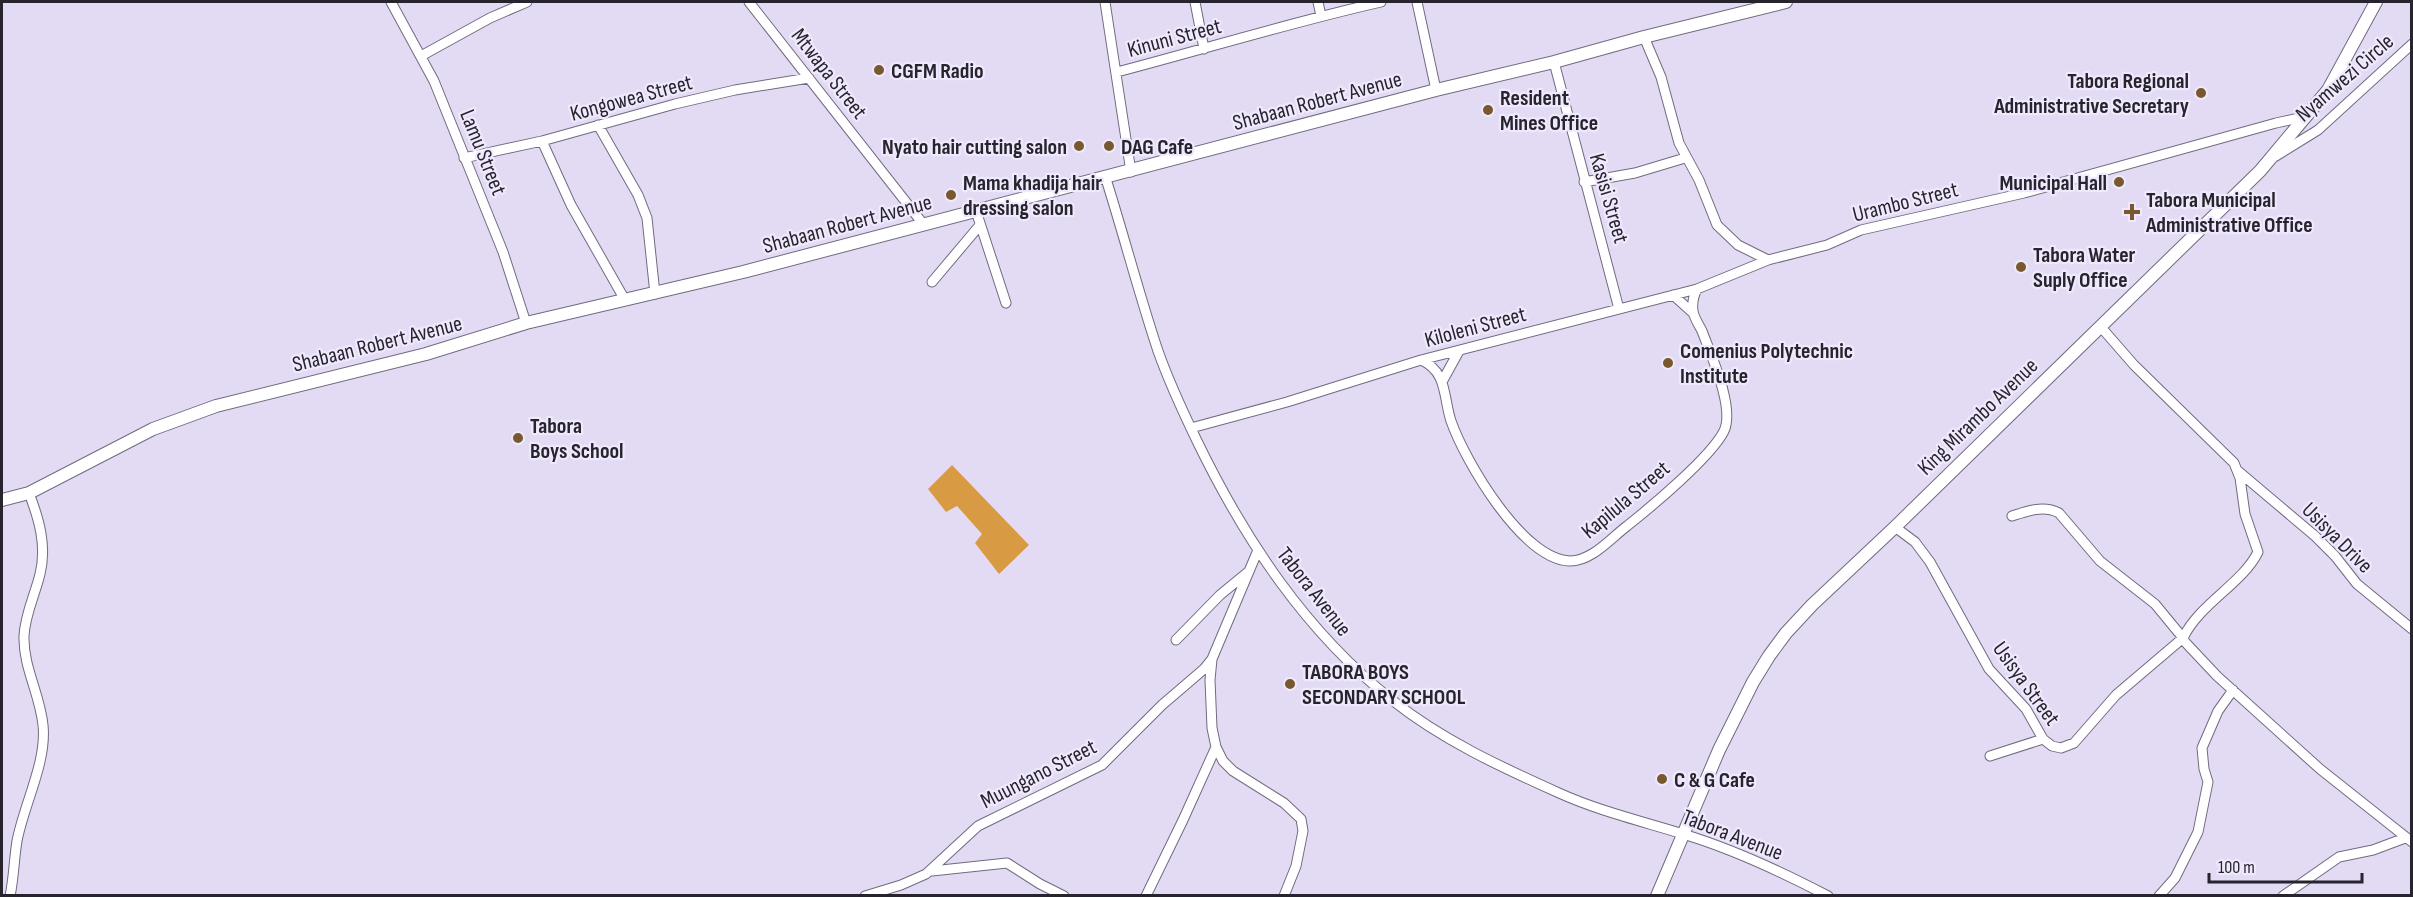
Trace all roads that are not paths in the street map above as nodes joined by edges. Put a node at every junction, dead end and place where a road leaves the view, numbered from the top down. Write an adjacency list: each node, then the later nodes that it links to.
1 (391, 2): 15 (street, Lamu Street)
2 (527, 2): 15 (street)
3 (749, 2): 18 (street, Mtwapa Street)
4 (1105, 2): 17 (street)
5 (1195, 2): 14 (street)
6 (1318, 2): 11 (street)
7 (1381, 2): 11 (street, Kinuni Street)
8 (1417, 2): 19 (street)
9 (1786, 2): 12 (street, Shabaan Robert Avenue)
10 (2376, 2): 20 (street, King Mirambo Avenue)
11 (1321, 16): 14 (street, Kinuni Street)
12 (1644, 37): 16 (street, Shabaan Robert Avenue); 24 (street)
13 (2412, 44): 25 (street, Nyamwezi Circle)
14 (1204, 49): 17 (street, Kinuni Street)
15 (421, 56): 23 (street, Lamu Street)
16 (1554, 62): 19 (street, Shabaan Robert Avenue); 28 (street, Kasisi Street)
17 (1117, 72): 26 (street)
18 (809, 78): 21 (street, Kongowea Street); 30 (street, Mtwapa Street)
19 (1436, 90): 26 (street, Shabaan Robert Avenue)
20 (2309, 116): 25 (street, King Mirambo Avenue); 32 (street, Urambo Street)
21 (598, 125): 22 (street, Kongowea Street); 35 (street)
22 (542, 141): 23 (street, Kongowea Street); 37 (street)
23 (464, 158): 41 (street, Lamu Street)
24 (1685, 158): 28 (street); 32 (street)
25 (2271, 159): 42 (street, King Mirambo Avenue)
26 (1131, 172): 27 (street, Shabaan Robert Avenue)
27 (1106, 179): 29 (street, Shabaan Robert Avenue); 46 (street, Tabora Avenue)
28 (1584, 182): 39 (street, Kasisi Street)
29 (976, 211): 30 (street, Shabaan Robert Avenue); 31 (street)
30 (924, 225): 35 (street, Shabaan Robert Avenue)
31 (980, 225): 33 (street); 38 (street)
32 (1768, 260): 34 (street, Kiloleni Street)
33 (932, 282)
34 (1697, 289): 36 (street, Kiloleni Street); 40 (street)
35 (655, 294): 37 (street, Shabaan Robert Avenue)
36 (1672, 295): 39 (street, Kiloleni Street); 40 (street, Kapilula Street)
37 (625, 300): 41 (street, Shabaan Robert Avenue)
38 (1006, 303)
39 (1619, 309): 43 (street, Kiloleni Street)
40 (1693, 313): 45 (street, Kapilula Street)
41 (526, 323): 48 (street, Shabaan Robert Avenue)
42 (2100, 326): 47 (street); 51 (street, King Mirambo Avenue)
43 (1459, 351): 44 (street, Kiloleni Street); 45 (street)
44 (1421, 360): 45 (street); 46 (street, Kiloleni Street)
45 (1443, 380)
46 (1191, 428): 52 (street, Tabora Avenue)
47 (2238, 471): 54 (street, Usisya Drive); 55 (street, Usisya Street)
48 (29, 493): 49 (street, Shabaan Robert Avenue); 65 (street)
49 (2, 500)
50 (2012, 516): 55 (street)
51 (1895, 527): 59 (street, Usisya Street); 62 (street, King Mirambo Avenue)
52 (1258, 550): 53 (street, Muungano Street); 62 (street, Tabora Avenue)
53 (1249, 571): 56 (street); 57 (street, Muungano Street)
54 (2412, 629)
55 (2183, 638): 58 (street); 59 (street, Usisya Street)
56 (1176, 640)
57 (1212, 659): 60 (street, Muungano Street); 64 (street, Muungano Street)
58 (2233, 690): 63 (street); 72 (street)
59 (2043, 739): 61 (street)
60 (1216, 747): 68 (street); 69 (street, Muungano Street)
61 (1990, 756)
62 (1684, 834): 70 (street, King Mirambo Avenue); 71 (street, Tabora Avenue)
63 (2408, 840): 73 (street)
64 (932, 871): 66 (street, Muungano Street); 67 (street)
65 (10, 896)
66 (865, 896)
67 (1064, 896)
68 (1146, 896)
69 (1284, 896)
70 (1657, 896)
71 (1828, 896)
72 (2159, 896)
73 (2283, 896)

